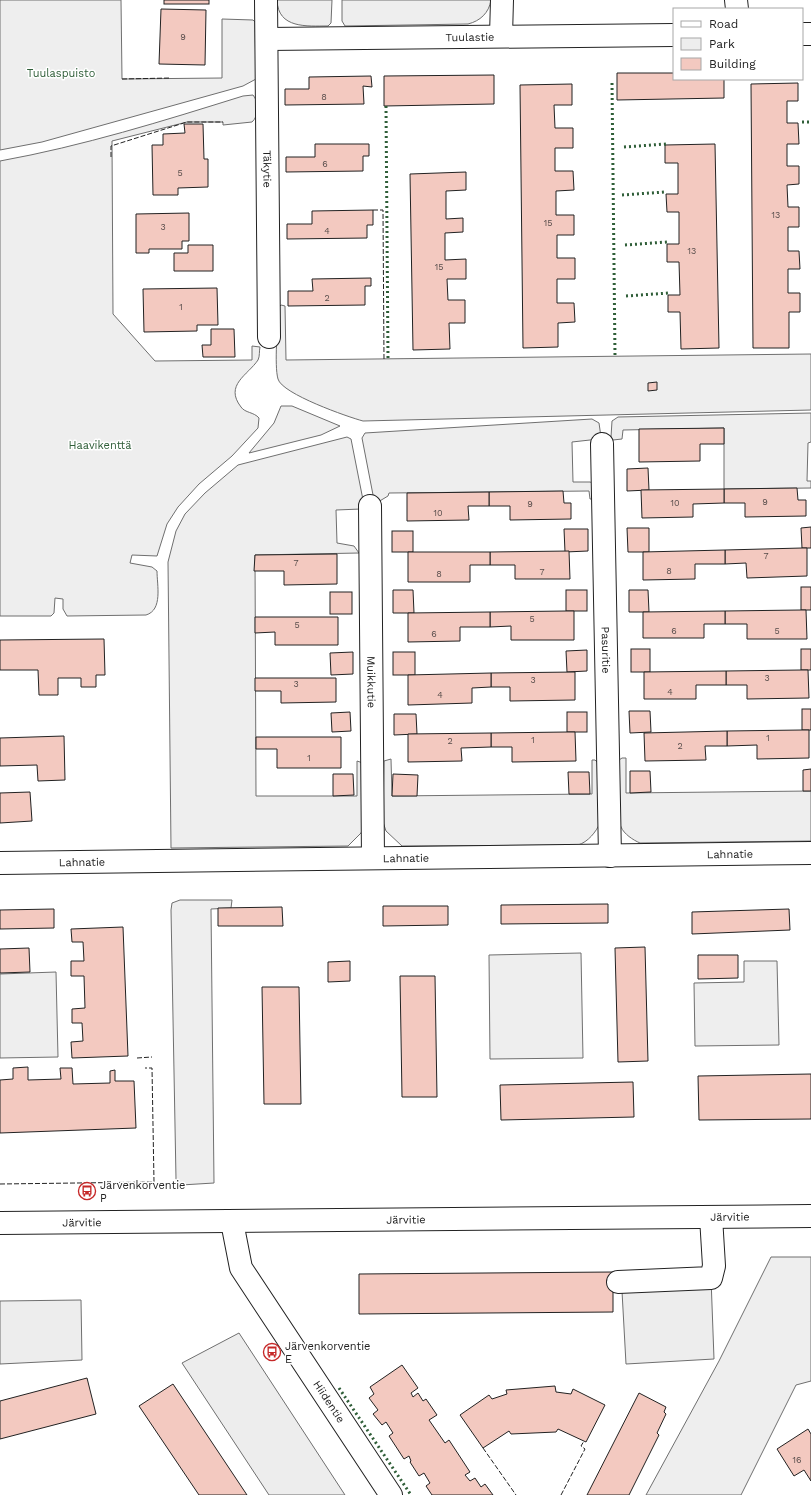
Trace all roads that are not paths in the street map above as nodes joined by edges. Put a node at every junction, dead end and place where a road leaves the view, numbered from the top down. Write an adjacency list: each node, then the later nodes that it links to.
1 (266, 0): 5 (street, Täkytie)
2 (502, 0): 4 (street)
3 (673, 35): 4 (street, Tuulastie)
4 (501, 36): 5 (street, Tuulastie)
5 (266, 39): 6 (street, Täkytie)
6 (269, 337)
7 (602, 444): 10 (street, Pasuritie)
8 (370, 506): 11 (street, Muikkutie)
9 (811, 853): 10 (street, Lahnatie)
10 (610, 856): 11 (street, Lahnatie)
11 (373, 858): 12 (street, Lahnatie)
12 (0, 863)
13 (811, 1216): 14 (street, Järvitie)
14 (711, 1217): 15 (street, Järvitie); 17 (street)
15 (232, 1222): 16 (street, Järvitie); 18 (street, Hiidentie)
16 (0, 1223)
17 (618, 1282)
18 (390, 1495)

